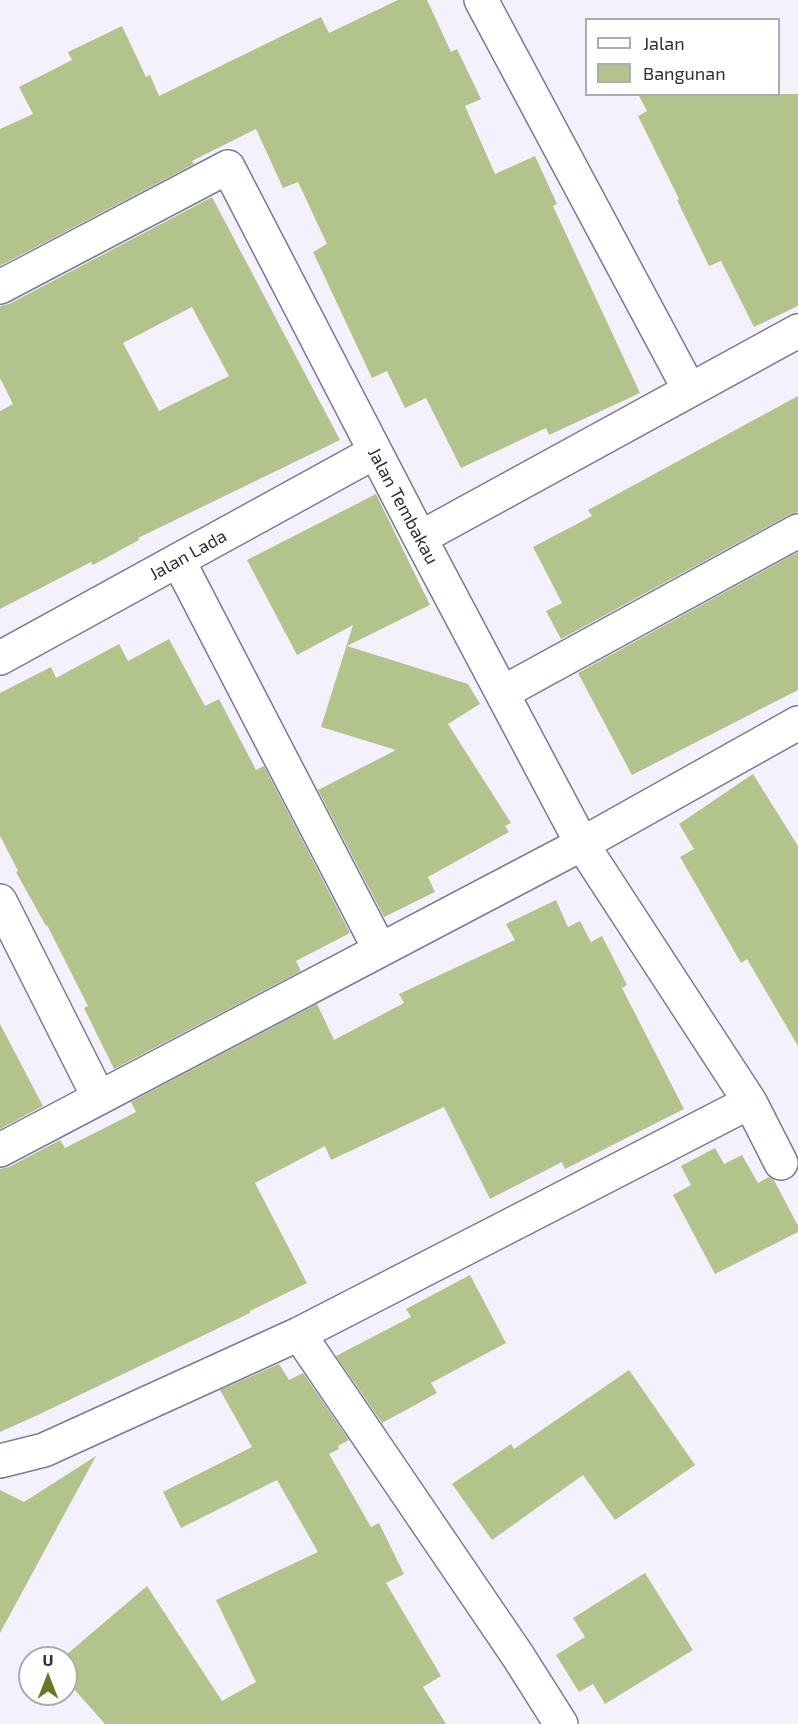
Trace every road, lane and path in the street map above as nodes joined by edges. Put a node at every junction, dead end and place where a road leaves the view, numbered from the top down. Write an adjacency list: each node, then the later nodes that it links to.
1 (481, 0): 4 (street)
2 (0, 287): 5 (street, Jalan Tembakau)
3 (798, 331): 4 (street)
4 (689, 389): 7 (street)
5 (375, 452): 7 (street, Jalan Tembakau); 8 (street, Jalan Lada)
6 (798, 531): 10 (street)
7 (420, 538): 10 (street, Jalan Tembakau)
8 (178, 561): 9 (street, Jalan Lada); 14 (street)
9 (0, 658)
10 (502, 693): 12 (street, Jalan Tembakau)
11 (798, 723): 12 (street)
12 (582, 843): 14 (street); 16 (street, Jalan Tembakau)
13 (0, 901): 15 (street)
14 (380, 951): 15 (street)
15 (99, 1098): 17 (street)
16 (750, 1102): 18 (street, Jalan Tembakau); 19 (street)
17 (0, 1150)
18 (781, 1163)
19 (299, 1334): 20 (street); 21 (street)
20 (0, 1461)
21 (561, 1724)

